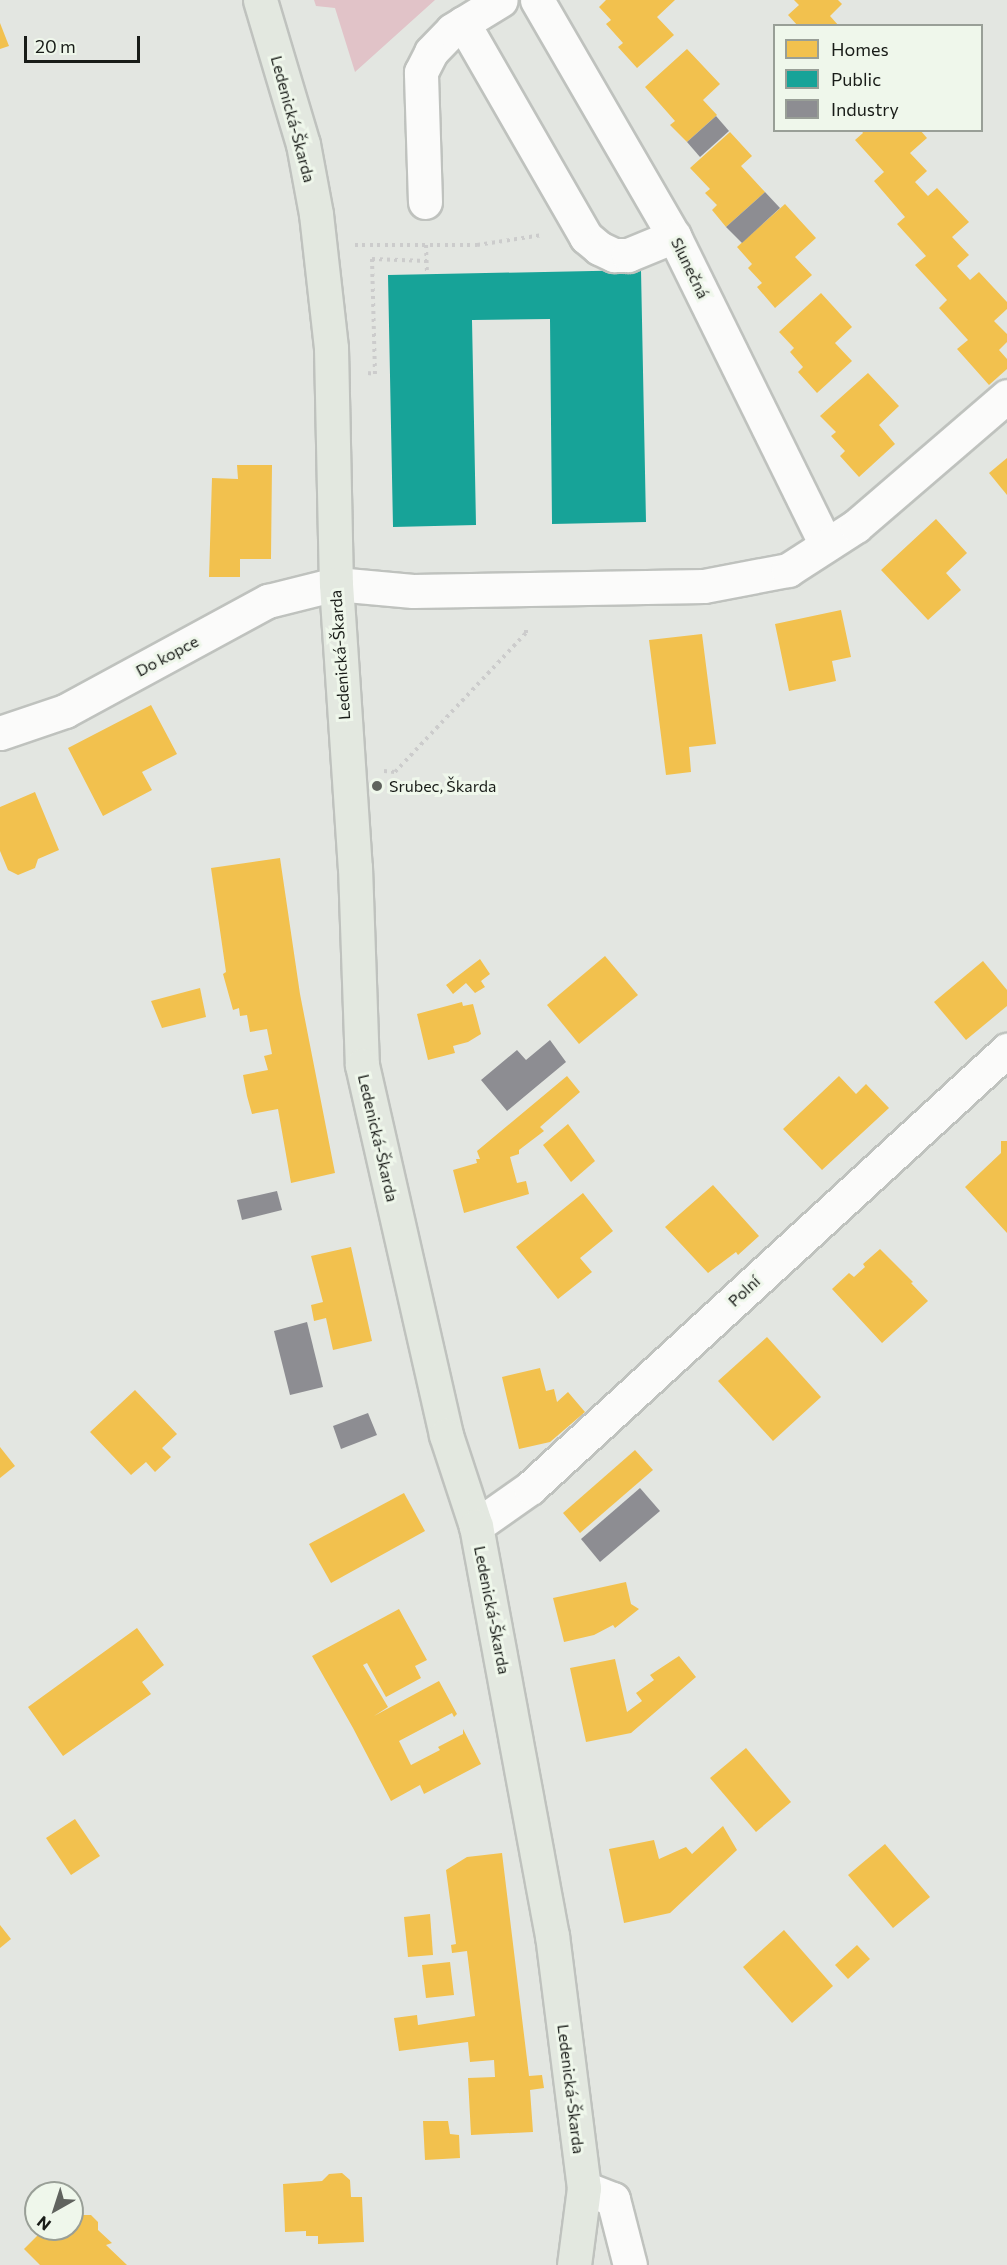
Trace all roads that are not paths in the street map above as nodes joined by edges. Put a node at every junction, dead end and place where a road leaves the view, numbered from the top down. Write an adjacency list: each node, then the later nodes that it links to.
1 (260, 0): 9 (main road, Ledenická-Škarda)
2 (501, 0): 4 (street)
3 (537, 0): 6 (street, Slunečná)
4 (463, 23): 5 (street); 6 (street)
5 (425, 202)
6 (674, 236): 8 (street, Slunečná)
7 (1007, 396): 8 (street)
8 (826, 545): 9 (street)
9 (336, 584): 10 (street, Do kopce); 12 (main road, Ledenická-Škarda)
10 (0, 733)
11 (1007, 1050): 12 (street, Polní)
12 (476, 1526): 13 (main road, Ledenická-Škarda)
13 (584, 2188): 14 (main road, Ledenická-Škarda); 15 (street)
14 (574, 2265)
15 (630, 2265)

